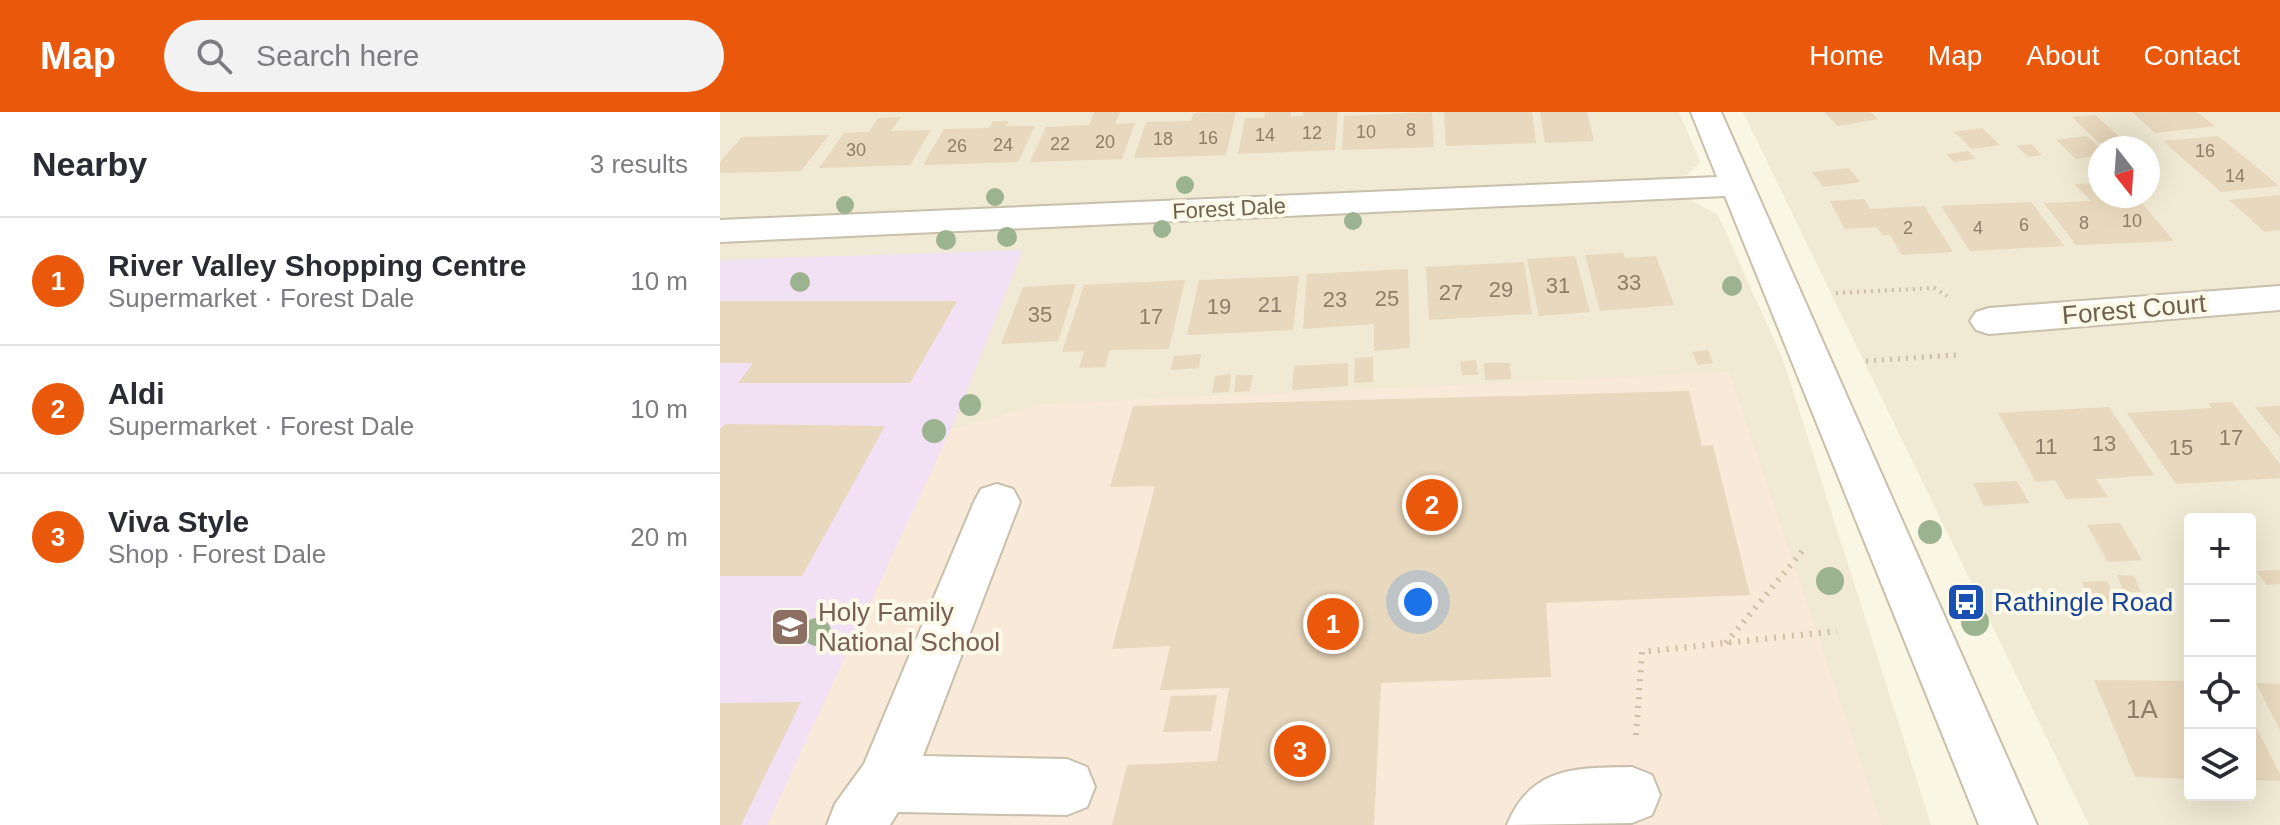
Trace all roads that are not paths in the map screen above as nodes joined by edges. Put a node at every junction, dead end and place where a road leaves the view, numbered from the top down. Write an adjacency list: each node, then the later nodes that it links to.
1 (1706, 112): 2 (street)
2 (1737, 186): 3 (street, Forest Dale); 11 (street)
3 (720, 231)
4 (2280, 298): 5 (street, Forest Court)
5 (1989, 321)
6 (997, 502): 9 (street)
7 (1067, 787): 9 (street)
8 (1632, 795): 10 (street)
9 (870, 805)
10 (1536, 825)
11 (2008, 825)

